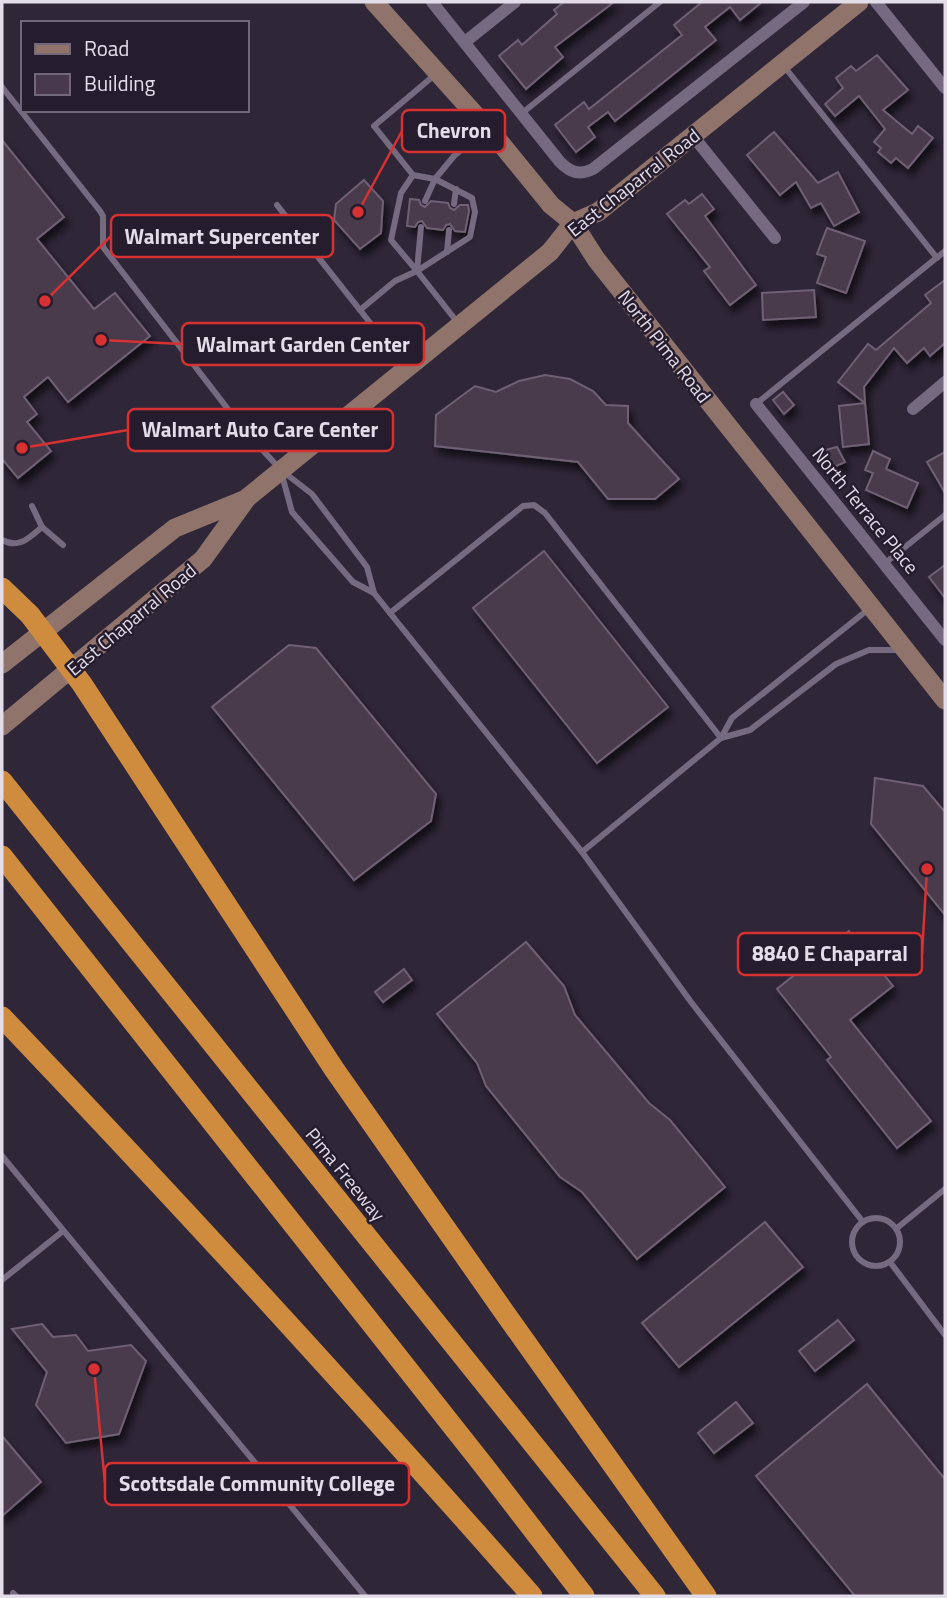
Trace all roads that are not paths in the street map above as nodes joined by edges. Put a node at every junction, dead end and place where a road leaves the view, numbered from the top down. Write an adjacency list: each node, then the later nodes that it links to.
1 (374, 2): 10 (main road, North Pima Road)
2 (432, 2): 8 (street)
3 (514, 2): 8 (street)
4 (660, 2): 15 (lane)
5 (804, 2): 15 (street, East Chaparral Road)
6 (859, 2): 9 (main road, East Chaparral Road)
7 (876, 2): 12 (street)
8 (465, 42): 15 (street)
9 (783, 64): 17 (main road, East Chaparral Road); 30 (lane)
10 (438, 73): 16 (main road, North Pima Road); 18 (lane)
11 (2, 87): 13 (lane)
12 (945, 88)
13 (21, 111)
14 (22, 112): 38 (lane)
15 (521, 114)
16 (488, 128): 19 (lane); 24 (main road, North Pima Road)
17 (693, 136): 24 (main road, East Chaparral Road); 27 (street)
18 (413, 175): 19 (lane); 31 (lane)
19 (435, 179): 20 (lane); 21 (lane)
20 (456, 189): 22 (lane); 29 (lane)
21 (425, 201)
22 (454, 204)
23 (277, 205): 32 (lane)
24 (573, 223): 33 (main road, East Chaparral Road); 48 (main road, North Pima Road)
25 (421, 228): 31 (lane)
26 (449, 230): 29 (lane)
27 (775, 238)
28 (945, 251): 30 (lane)
29 (447, 252): 31 (lane)
30 (937, 258): 36 (lane)
31 (417, 271): 32 (lane); 33 (lane)
32 (360, 310): 34 (lane)
33 (459, 324): 34 (main road, East Chaparral Road)
34 (408, 366): 38 (main road, East Chaparral Road)
35 (945, 382): 37 (street)
36 (756, 404): 45 (street, North Terrace Place)
37 (913, 409)
38 (281, 470): 39 (main road, East Chaparral Road); 47 (lane); 47 (lane)
39 (247, 498): 50 (main road, East Chaparral Road); 54 (main road, East Chaparral Road)
40 (32, 506): 42 (lane)
41 (945, 514): 45 (lane)
42 (43, 527): 43 (lane); 44 (lane)
43 (2, 540)
44 (63, 545)
45 (884, 564): 51 (street, North Terrace Place)
46 (2, 588): 50 (highway)
47 (374, 593): 49 (lane)
48 (872, 607): 52 (main road, North Pima Road); 57 (lane)
49 (390, 613): 57 (lane); 59 (lane)
50 (43, 630): 53 (main road, East Chaparral Road); 54 (highway)
51 (945, 640)
52 (906, 651): 55 (main road, North Pima Road); 57 (lane)
53 (2, 664)
54 (72, 669): 56 (main road, East Chaparral Road); 74 (highway)
55 (945, 700)
56 (2, 726)
57 (722, 738): 59 (lane)
58 (2, 780): 73 (highway, Pima Freeway)
59 (582, 852): 64 (lane)
60 (2, 856): 72 (highway)
61 (2, 1017): 71 (highway)
62 (2, 1156): 66 (lane)
63 (945, 1189): 65 (lane)
64 (863, 1222): 65 (lane); 67 (lane)
65 (897, 1228): 67 (lane)
66 (63, 1231): 68 (lane); 70 (lane)
67 (890, 1262): 69 (lane)
68 (2, 1280)
69 (945, 1335)
70 (365, 1596)
71 (532, 1596)
72 (584, 1596)
73 (655, 1596)
74 (706, 1596)

